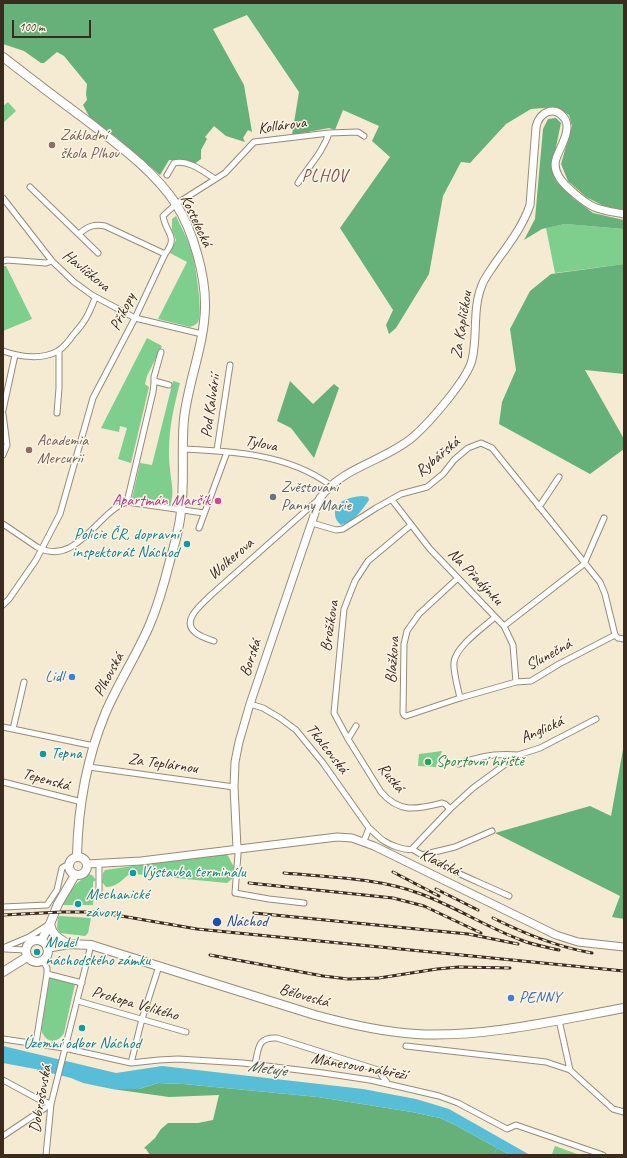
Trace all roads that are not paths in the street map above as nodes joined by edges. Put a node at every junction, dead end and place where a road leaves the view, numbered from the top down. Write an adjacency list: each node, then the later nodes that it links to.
1 (3, 57): 9 (main road, Kostelecká)
2 (328, 133): 3 (street, Kollárova); 5 (street, Kollárova); 6 (street)
3 (364, 136)
4 (168, 176): 5 (street)
5 (215, 179): 9 (street, Kollárova)
6 (298, 183)
7 (30, 187): 11 (street)
8 (3, 198): 16 (street, Havlíčkova)
9 (176, 204): 13 (street, Příkopy); 19 (main road, Kostelecká)
10 (624, 214): 35 (street, Za Kapličkou)
11 (79, 234): 12 (street); 13 (street)
12 (98, 253)
13 (165, 254): 18 (street, Příkopy)
14 (3, 255): 15 (street)
15 (5, 261): 16 (street)
16 (52, 261): 17 (street, Havlíčkova)
17 (95, 298): 18 (street, Havlíčkova); 20 (street)
18 (135, 318): 19 (street, Havlíčkova); 47 (street, Příkopy)
19 (202, 334): 30 (main road, Kostelecká)
20 (59, 350): 23 (street); 28 (street)
21 (3, 351): 23 (street)
22 (160, 352): 25 (street)
23 (15, 355): 27 (street)
24 (230, 365): 31 (street, Pod Kalvárií)
25 (154, 381): 26 (street); 38 (street)
26 (169, 385)
27 (3, 410)
28 (57, 413)
29 (3, 414): 33 (street)
30 (182, 449): 31 (street, Tylova); 40 (main road, Plhovská)
31 (217, 450): 32 (street, Tylova)
32 (227, 452): 35 (street, Tylova); 41 (street)
33 (3, 455)
34 (559, 477): 39 (street)
35 (330, 486): 36 (street, Borská)
36 (320, 498): 43 (street, Borská); 55 (street, Wolkerova)
37 (392, 500): 39 (street, Rybářská); 43 (street, Rybářská); 45 (street, Na Přadýnku)
38 (127, 502): 40 (street); 47 (street)
39 (539, 506): 48 (street, Rybářská)
40 (181, 511): 41 (street); 67 (main road, Plhovská)
41 (204, 514): 46 (street)
42 (604, 518): 48 (street)
43 (312, 523): 60 (street, Borská)
44 (3, 524): 47 (street)
45 (411, 524): 49 (street, Na Přadýnku); 58 (street, Brožíkova)
46 (199, 528)
47 (43, 550): 50 (street)
48 (584, 564): 52 (street); 53 (street, Rybářská)
49 (458, 578): 51 (street, Na Přadýnku); 61 (street, Blažkova)
50 (3, 605)
51 (495, 617): 52 (street, Na Přadýnku); 59 (street)
52 (504, 626): 57 (street, Na Přadýnku)
53 (615, 635): 54 (street); 57 (street, Slunečná)
54 (624, 638)
55 (214, 641)
56 (24, 682): 65 (street)
57 (516, 682): 59 (street, Slunečná)
58 (336, 686): 66 (street, Ruská)
59 (460, 698): 61 (street, Slunečná)
60 (250, 704): 72 (street, Borská); 75 (street, Tkalcovská)
61 (404, 715)
62 (596, 719): 68 (street, Anglická)
63 (356, 726): 66 (street)
64 (3, 727): 65 (street)
65 (13, 729): 67 (street)
66 (348, 739): 74 (street, Ruská)
67 (94, 746): 70 (main road, Plhovská)
68 (518, 755): 69 (street); 74 (street, Anglická)
69 (459, 764)
70 (89, 767): 72 (street, Za Teplárnou); 73 (main road, Plhovská)
71 (3, 782): 73 (street, Tepenská)
72 (234, 787): 79 (street, Borská)
73 (82, 802): 81 (main road, Plhovská)
74 (450, 809): 78 (street, Anglická)
75 (369, 828): 77 (street); 78 (street, Tkalcovská)
76 (492, 831): 80 (street)
77 (364, 841): 79 (street, Kladská); 94 (street, Kladská)
78 (412, 849): 80 (street, Tkalcovská)
79 (238, 851): 83 (street, Kladská); 88 (street)
80 (422, 855): 87 (street, Tkalcovská)
81 (77, 856): 82 (main road); 84 (main road)
82 (87, 864): 83 (street, Kladská); 85 (main road)
83 (99, 864): 86 (street)
84 (70, 866): 85 (main road); 89 (street)
85 (75, 875): 90 (main road)
86 (99, 893)
87 (509, 896)
88 (304, 903)
89 (3, 906)
90 (50, 924): 91 (main road); 92 (main road); 96 (street)
91 (41, 941): 95 (main road); 97 (main road)
92 (68, 944): 93 (main road, Běloveská); 95 (main road, Běloveská)
93 (91, 945): 99 (main road, Běloveská); 102 (street, Dobrošovská)
94 (624, 947)
95 (47, 948): 98 (main road)
96 (3, 949): 97 (street)
97 (27, 953): 98 (main road); 100 (main road)
98 (43, 960): 101 (street)
99 (159, 966): 105 (street); 106 (main road, Běloveská)
100 (3, 972)
101 (47, 974): 102 (street); 109 (street)
102 (82, 982): 103 (street, Dobrošovská)
103 (78, 1001): 105 (street, Prokopa Velikého); 111 (street, Dobrošovská)
104 (624, 1008): 106 (main road, Běloveská)
105 (142, 1020): 107 (street, Prokopa Velikého); 112 (street)
106 (559, 1020): 114 (street)
107 (186, 1032)
108 (3, 1039): 109 (street, Mánesovo nábřeží)
109 (36, 1043): 111 (street, Mánesovo nábřeží)
110 (406, 1046): 114 (street)
111 (64, 1048): 112 (street, Mánesovo nábřeží); 117 (street, Dobrošovská)
112 (131, 1063): 113 (street, Mánesovo nábřeží)
113 (255, 1064): 116 (street, Mánesovo nábřeží); 116 (street)
114 (570, 1070): 118 (street)
115 (3, 1080): 117 (street)
116 (388, 1084): 121 (street, Mánesovo nábřeží)
117 (51, 1104): 119 (street); 120 (street, Dobrošovská)
118 (624, 1112)
119 (3, 1136)
120 (46, 1155)
121 (604, 1155)

